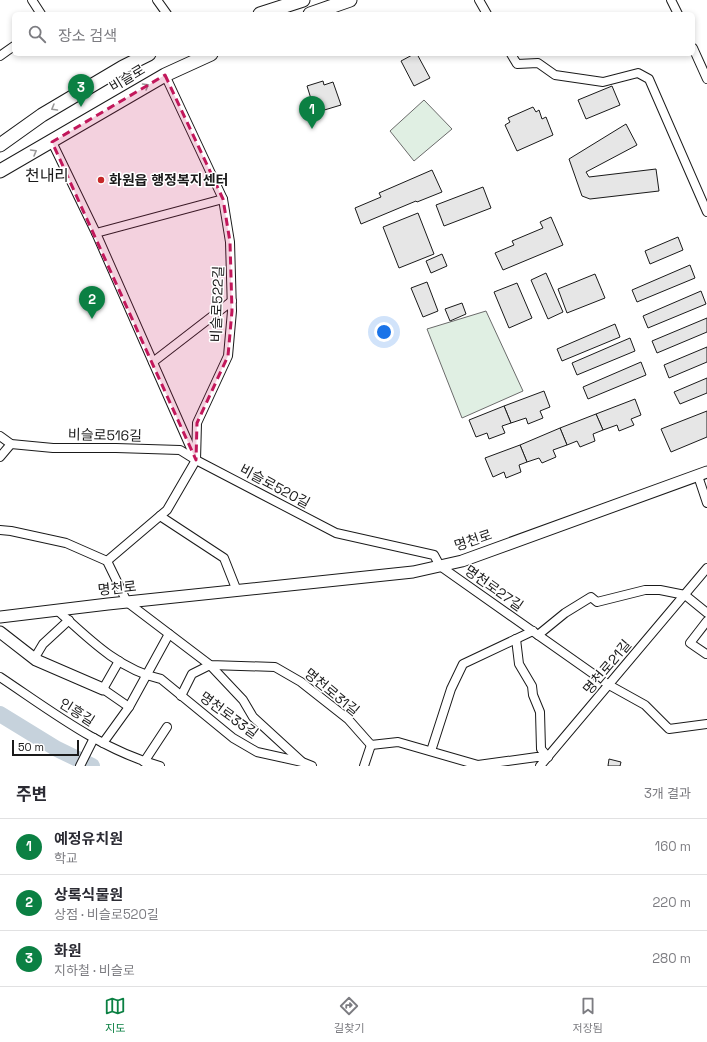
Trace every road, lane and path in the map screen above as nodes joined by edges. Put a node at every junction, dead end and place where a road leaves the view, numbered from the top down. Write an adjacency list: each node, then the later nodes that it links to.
1 (32, 0): 7 (street)
2 (158, 0): 8 (street)
3 (303, 0): 9 (main road)
4 (350, 0): 10 (main road)
5 (479, 0): 11 (street)
6 (671, 0): 12 (street)
7 (40, 12)
8 (167, 12)
9 (266, 12)
10 (316, 12)
11 (486, 12)
12 (677, 12)
13 (12, 47): 15 (street)
14 (695, 52): 20 (street)
15 (0, 56)
16 (145, 56): 22 (main road, 비슬로, one-way to 22)
17 (207, 56): 19 (main road, 비슬로)
18 (512, 56): 25 (street)
19 (165, 75): 21 (main road, 비슬로, one-way to 19); 24 (street, 비슬로522길)
20 (707, 79)
21 (52, 142): 23 (main road, 비슬로, one-way to 21); 26 (street)
22 (0, 145)
23 (0, 171)
24 (223, 199): 26 (street); 27 (street, 비슬로522길)
25 (707, 212)
26 (96, 233): 28 (street)
27 (232, 301): 28 (street); 32 (street, 비슬로522길)
28 (153, 362): 32 (street)
29 (0, 436): 30 (street)
30 (11, 444): 31 (street); 32 (street, 비슬로516길)
31 (0, 457)
32 (196, 460): 35 (street, 비슬로522길); 38 (street, 비슬로520길)
33 (703, 474): 34 (street); 38 (street, 명천로)
34 (707, 503)
35 (160, 516): 37 (street, 비슬로522길); 40 (street)
36 (0, 530): 37 (street)
37 (107, 561): 42 (street)
38 (440, 566): 40 (street, 명천로); 49 (street, 명천로27길)
39 (707, 568): 41 (street, 명천로21길)
40 (238, 591): 42 (street, 명천로)
41 (685, 595): 44 (street); 49 (street); 58 (street, 명천로21길)
42 (127, 602): 43 (street, 명천로); 50 (street)
43 (58, 610): 45 (street, 명천로); 46 (street, 명천로33길)
44 (707, 613)
45 (0, 617)
46 (69, 620): 53 (street); 54 (street, 명천로33길)
47 (707, 621): 52 (street)
48 (0, 632): 53 (street)
49 (535, 633): 51 (street); 58 (street, 명천로27길)
50 (169, 634): 55 (street); 56 (street)
51 (516, 639): 67 (street); 68 (street)
52 (706, 654)
53 (34, 659): 59 (street)
54 (118, 661): 56 (street, 명천로33길); 59 (street)
55 (210, 665): 60 (street); 66 (street, 명천로31길); 70 (street, 명천로33길)
56 (147, 676): 60 (street, 명천로33길); 61 (street)
57 (0, 677): 64 (street, 인흥길)
58 (609, 685): 62 (street, 명천로27길); 68 (street, 명천로21길)
59 (103, 689): 61 (street)
60 (180, 696): 70 (street, 명천로33길)
61 (129, 706): 65 (street)
62 (707, 724)
63 (166, 727): 69 (street)
64 (94, 738): 65 (street, 인흥길); 71 (street)
65 (103, 744): 69 (street, 인흥길)
66 (371, 745): 67 (street); 74 (street)
67 (431, 751): 75 (street)
68 (548, 757): 75 (street); 76 (street, 명천로21길)
69 (144, 762): 72 (street, 인흥길)
70 (302, 762): 73 (street, 명천로33길)
71 (80, 766)
72 (160, 766)
73 (312, 766)
74 (364, 766)
75 (478, 766)
76 (540, 766)

